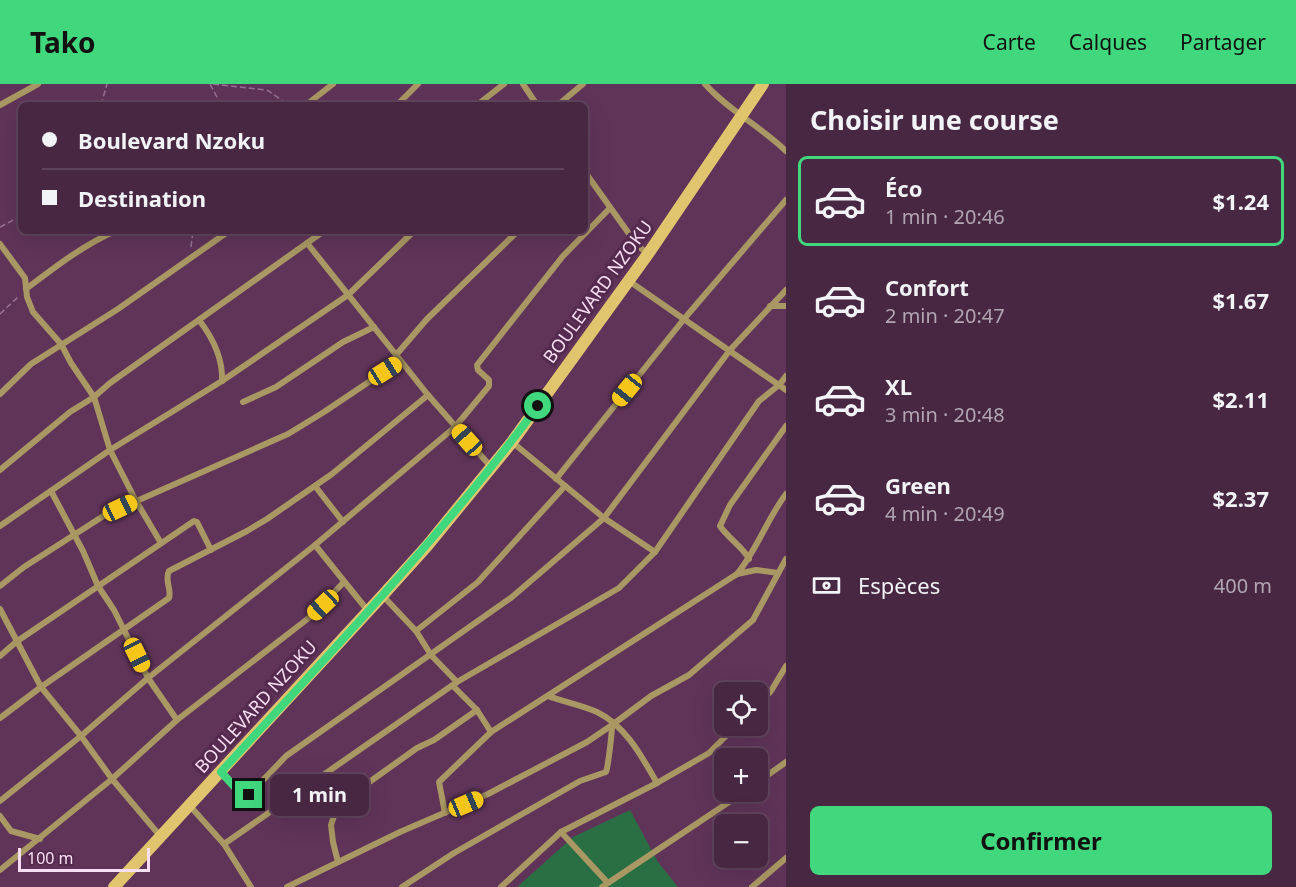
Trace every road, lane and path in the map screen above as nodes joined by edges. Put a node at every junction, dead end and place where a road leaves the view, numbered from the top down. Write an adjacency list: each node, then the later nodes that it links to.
1 (38, 84): 19 (street)
2 (107, 84): 11 (path)
3 (211, 84): 12 (path); 13 (path)
4 (333, 84): 14 (street)
5 (418, 84): 15 (street)
6 (504, 84): 16 (street)
7 (523, 84): 17 (street)
8 (583, 84): 18 (street)
9 (705, 84): 20 (street)
10 (764, 84): 20 (street, BOULEVARD NZOKU)
11 (102, 102)
12 (218, 102)
13 (285, 102)
14 (310, 102)
15 (400, 102)
16 (481, 102)
17 (535, 102)
18 (562, 102)
19 (0, 105)
20 (743, 116): 21 (street); 37 (street, BOULEVARD NZOKU)
21 (786, 151)
22 (588, 178): 24 (street)
23 (786, 200): 46 (street)
24 (610, 208): 27 (street); 37 (street)
25 (18, 218): 26 (path)
26 (0, 227)
27 (588, 230)
28 (109, 234): 40 (street)
29 (192, 234): 38 (path)
30 (225, 234): 38 (street)
31 (318, 234): 35 (street)
32 (411, 234): 42 (street)
33 (515, 234): 51 (street)
34 (585, 234): 62 (street)
35 (307, 243): 42 (street); 47 (street)
36 (0, 244): 40 (street)
37 (648, 254): 39 (street, BOULEVARD NZOKU)
38 (188, 260): 49 (street)
39 (628, 281): 46 (street); 63 (street, BOULEVARD NZOKU)
40 (26, 289): 45 (path); 49 (street)
41 (786, 290): 43 (street)
42 (348, 295): 48 (street); 54 (street)
43 (770, 306): 44 (street); 50 (street)
44 (786, 306)
45 (0, 314)
46 (684, 319): 50 (street); 67 (street)
47 (198, 320): 54 (street); 59 (street)
48 (374, 327): 51 (street); 60 (street)
49 (61, 344): 57 (street); 59 (street)
50 (730, 350): 55 (street); 73 (street)
51 (396, 355): 52 (street)
52 (400, 361): 58 (street); 72 (street)
53 (786, 376): 55 (street)
54 (222, 381): 64 (street)
55 (779, 385): 56 (street); 80 (street)
56 (786, 390)
57 (0, 394)
58 (428, 395): 62 (street); 68 (street)
59 (94, 397): 64 (street); 66 (street)
60 (243, 402)
61 (786, 426): 81 (street)
62 (455, 427): 65 (street); 74 (street)
63 (512, 442): 65 (street, BOULEVARD NZOKU); 67 (street)
64 (110, 450): 70 (street); 72 (street)
65 (491, 467): 88 (street, BOULEVARD NZOKU)
66 (0, 470)
67 (556, 479): 69 (street)
68 (315, 486): 74 (street); 79 (street)
69 (565, 486): 73 (street); 92 (street)
70 (51, 491): 75 (street); 76 (street)
71 (786, 494): 81 (street)
72 (136, 501): 76 (street); 77 (street)
73 (604, 518): 80 (street); 94 (street)
74 (343, 522): 78 (street)
75 (0, 526)
76 (74, 536): 86 (street); 87 (street)
77 (161, 543): 79 (street); 87 (street)
78 (315, 545): 85 (street); 97 (street)
79 (211, 550): 91 (street)
80 (655, 552): 98 (street)
81 (749, 559): 84 (street)
82 (786, 559): 83 (street)
83 (778, 573): 84 (street); 105 (street)
84 (737, 574): 101 (street)
85 (343, 583): 90 (street); 104 (street)
86 (0, 586)
87 (98, 586): 91 (street); 93 (street)
88 (382, 596): 90 (street, BOULEVARD NZOKU); 92 (street)
89 (0, 609): 93 (street)
90 (368, 611): 110 (street, BOULEVARD NZOKU)
91 (123, 630): 97 (street); 99 (street)
92 (416, 631): 94 (street)
93 (16, 642): 95 (street); 99 (street)
94 (431, 655): 98 (street); 110 (street)
95 (0, 656)
96 (786, 666): 100 (street)
97 (148, 678): 104 (street); 107 (street)
98 (455, 684): 102 (street); 123 (street)
99 (41, 687): 103 (street); 107 (street)
100 (768, 694)
101 (548, 696): 105 (street); 106 (street)
102 (477, 710): 106 (street); 125 (street)
103 (0, 718)
104 (177, 720): 112 (street)
105 (613, 724): 113 (street); 117 (street); 131 (street)
106 (491, 732): 117 (street)
107 (81, 736): 112 (street); 114 (street)
108 (726, 736): 113 (street)
109 (786, 762): 111 (street)
110 (221, 772): 116 (street, BOULEVARD NZOKU)
111 (768, 775)
112 (112, 779): 121 (street); 122 (street)
113 (657, 783): 120 (street)
114 (0, 801)
115 (729, 802): 127 (street)
116 (190, 806): 121 (street, BOULEVARD NZOKU); 123 (street)
117 (445, 813): 125 (street)
118 (0, 816): 119 (street)
119 (3, 828): 122 (street)
120 (561, 832): 127 (street); 132 (street)
121 (161, 837): 128 (street, BOULEVARD NZOKU)
122 (40, 839): 126 (street)
123 (224, 844): 129 (street)
124 (786, 858): 133 (street)
125 (338, 862): 130 (street)
126 (0, 870)
127 (604, 885)
128 (114, 887)
129 (251, 887)
130 (287, 887)
131 (402, 887)
132 (501, 887)
133 (752, 887)

